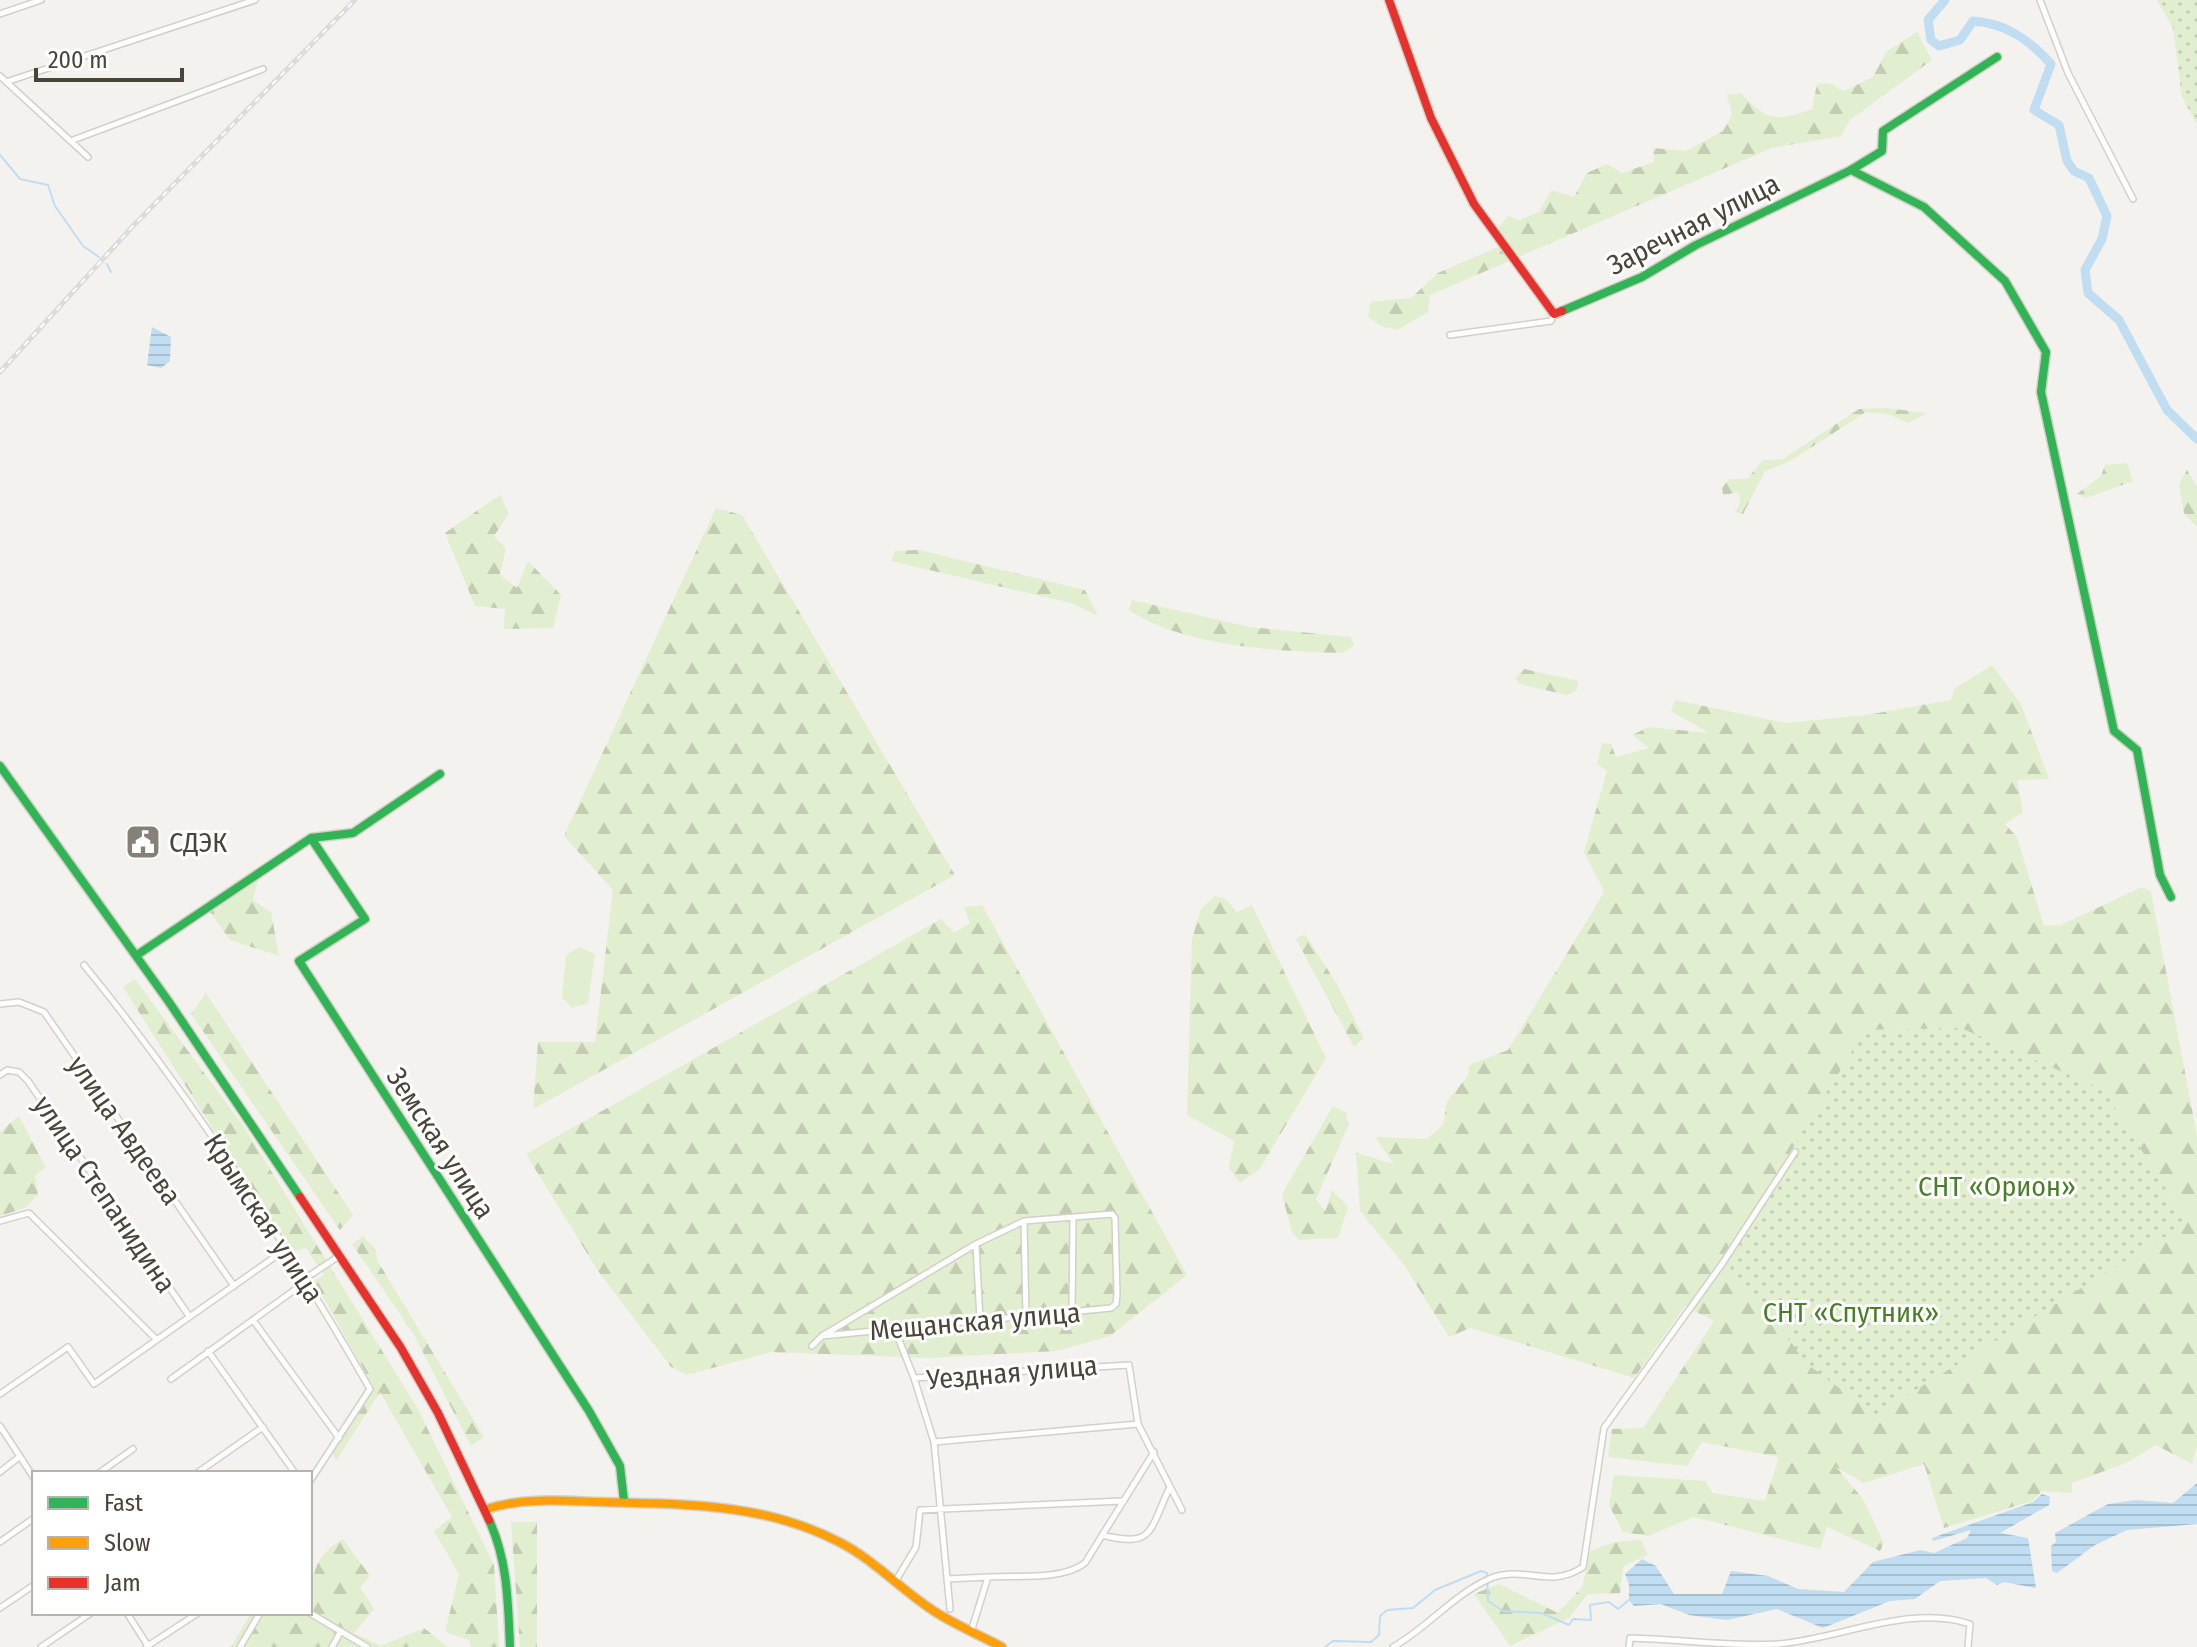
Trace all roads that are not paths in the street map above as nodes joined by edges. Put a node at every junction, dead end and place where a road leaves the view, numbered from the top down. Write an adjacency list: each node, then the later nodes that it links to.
1 (41, 0): 5 (street)
2 (255, 0): 9 (street)
3 (1389, 0): 14 (street)
4 (2040, 0): 13 (street)
5 (0, 14)
6 (1997, 57): 12 (street, Заречная улица)
7 (263, 69): 10 (street)
8 (0, 76): 9 (street)
9 (6, 82): 10 (street)
10 (73, 140): 11 (street)
11 (88, 157)
12 (1851, 170): 14 (street, Заречная улица); 19 (street)
13 (2133, 199)
14 (1554, 314): 15 (street, Заречная улица)
15 (1450, 335)
16 (0, 766): 20 (street)
17 (440, 774): 18 (street)
18 (311, 838): 20 (street); 61 (street, Земская улица)
19 (2171, 897)
20 (137, 955): 30 (street)
21 (84, 965): 29 (street, Крымская улица)
22 (0, 1004): 32 (street, улица Авдеева)
23 (0, 1075): 34 (street, улица Степанидина)
24 (1795, 1152): 89 (street)
25 (1073, 1218): 27 (street); 33 (street); 33 (street, Мещанская улица)
26 (0, 1221): 40 (street)
27 (1024, 1221): 28 (street); 35 (street)
28 (976, 1244): 37 (street); 39 (street)
29 (286, 1249): 31 (street, Крымская улица); 32 (street)
30 (340, 1255): 31 (street); 63 (street)
31 (307, 1280): 36 (street); 49 (street, Крымская улица)
32 (234, 1286): 34 (street)
33 (1072, 1312): 35 (street, Мещанская улица)
34 (189, 1316): 40 (street)
35 (1026, 1316): 37 (street, Мещанская улица)
36 (253, 1320): 42 (street); 49 (street)
37 (980, 1320): 38 (street, Мещанская улица)
38 (894, 1327): 39 (street, Мещанская улица); 43 (street)
39 (822, 1336): 41 (street)
40 (156, 1339): 45 (street)
41 (812, 1346)
42 (208, 1351): 44 (street); 48 (street)
43 (914, 1378): 46 (street, Уездная улица); 50 (street, Уездная улица)
44 (171, 1379)
45 (0, 1394)
46 (1138, 1424): 50 (street); 52 (street)
47 (0, 1426): 53 (street)
48 (263, 1427): 55 (street); 56 (street)
49 (339, 1438): 59 (street, Крымская улица)
50 (934, 1442): 64 (street, Уездная улица)
51 (133, 1449): 54 (street)
52 (1154, 1452): 60 (street); 62 (street)
53 (19, 1457): 57 (street); 58 (street)
54 (102, 1471)
55 (200, 1471)
56 (294, 1471)
57 (0, 1472)
58 (32, 1475)
59 (312, 1478)
60 (1169, 1488): 65 (street); 67 (street)
61 (624, 1501): 63 (street); 71 (street)
62 (1122, 1501): 64 (street); 67 (street)
63 (487, 1509): 87 (street)
64 (940, 1509): 70 (street, Уездная улица); 71 (street)
65 (1182, 1510)
66 (32, 1519): 68 (street)
67 (1102, 1535): 69 (street)
68 (0, 1542)
69 (988, 1577): 70 (street); 81 (street)
70 (947, 1579): 74 (street, Уездная улица)
71 (895, 1582): 81 (street)
72 (32, 1586): 73 (street)
73 (0, 1608)
74 (950, 1609)
75 (312, 1614): 80 (street)
76 (88, 1615): 82 (street)
77 (128, 1615): 83 (street)
78 (195, 1615): 83 (street)
79 (259, 1615): 84 (street)
80 (341, 1631): 85 (street); 86 (street)
81 (971, 1633): 88 (street)
82 (41, 1647)
83 (147, 1647)
84 (240, 1647)
85 (332, 1647)
86 (367, 1647)
87 (510, 1647)
88 (1002, 1647)
89 (1393, 1647)
90 (1629, 1647): 91 (street)
91 (1968, 1647)

